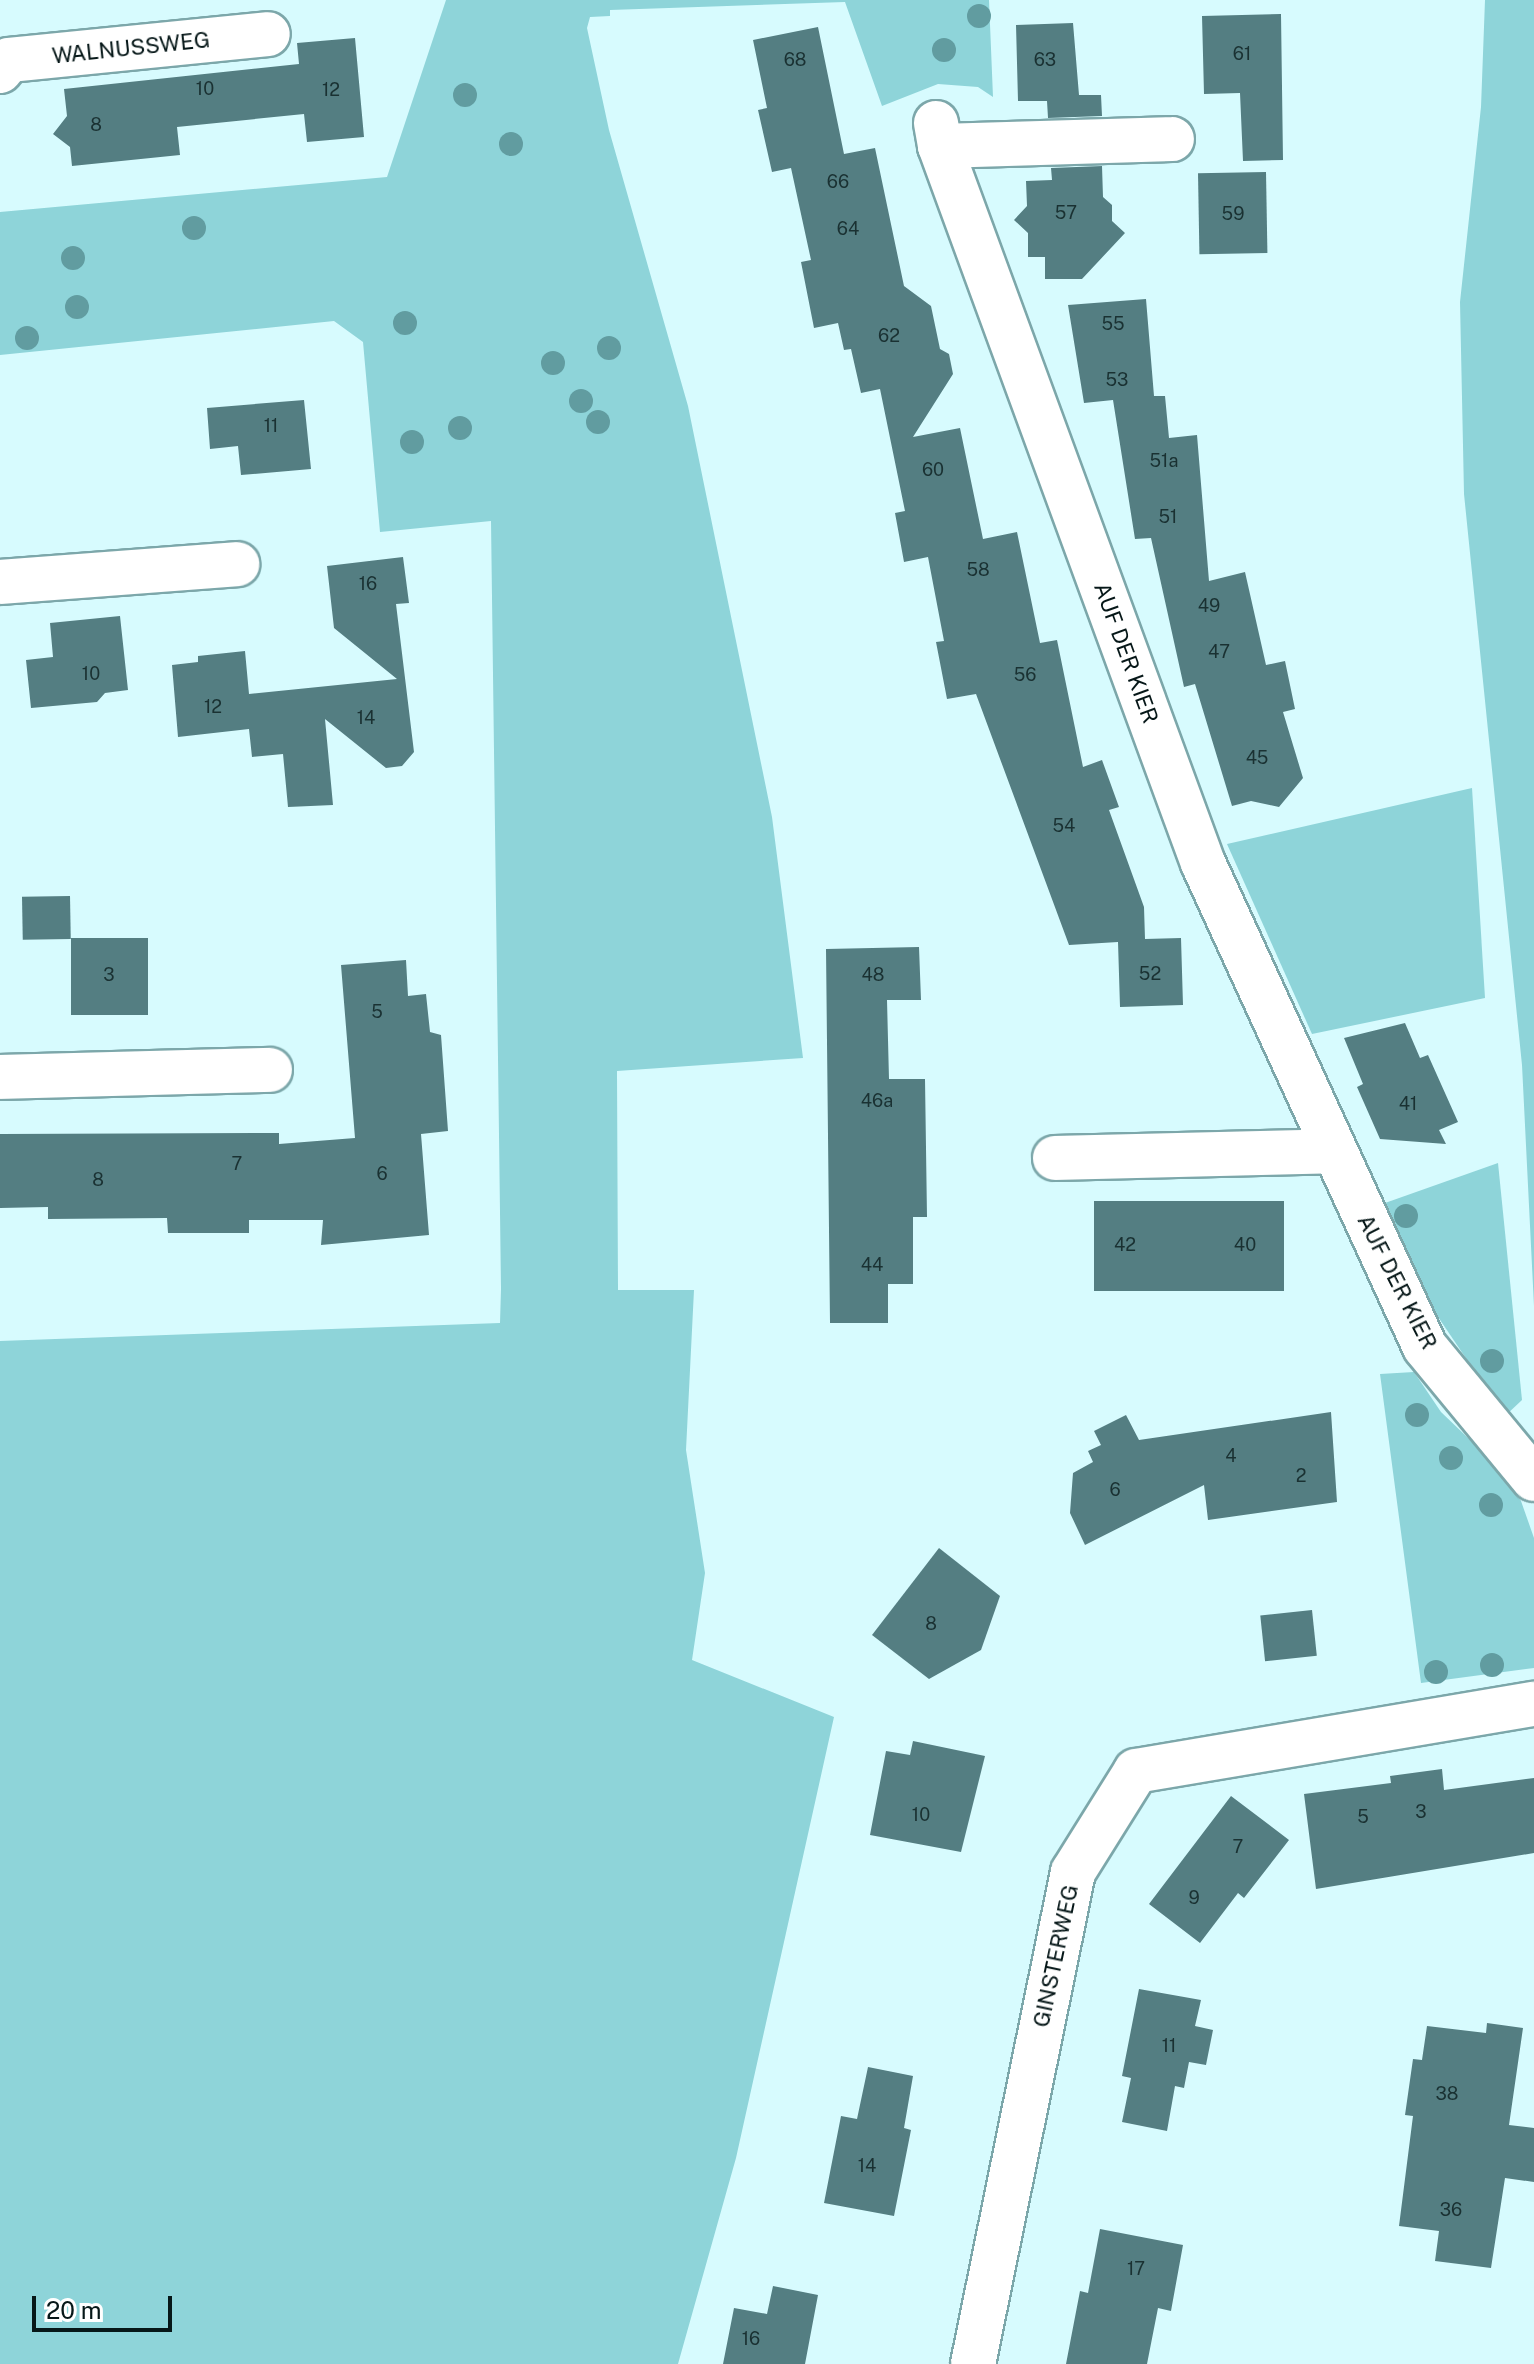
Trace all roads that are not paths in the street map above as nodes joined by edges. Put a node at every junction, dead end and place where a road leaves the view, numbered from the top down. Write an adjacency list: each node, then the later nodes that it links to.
1 (268, 34): 2 (street, WALNUSSWEG)
2 (0, 71)
3 (1172, 139): 8 (street, AUF DER KIER)
4 (237, 564): 5 (street)
5 (0, 582)
6 (270, 1070): 7 (street)
7 (0, 1077)
8 (1332, 1151): 9 (street); 10 (street, AUF DER KIER)
9 (1055, 1158)
10 (1534, 1479)
11 (1534, 1704): 12 (street, GINSTERWEG)
12 (973, 2364)

